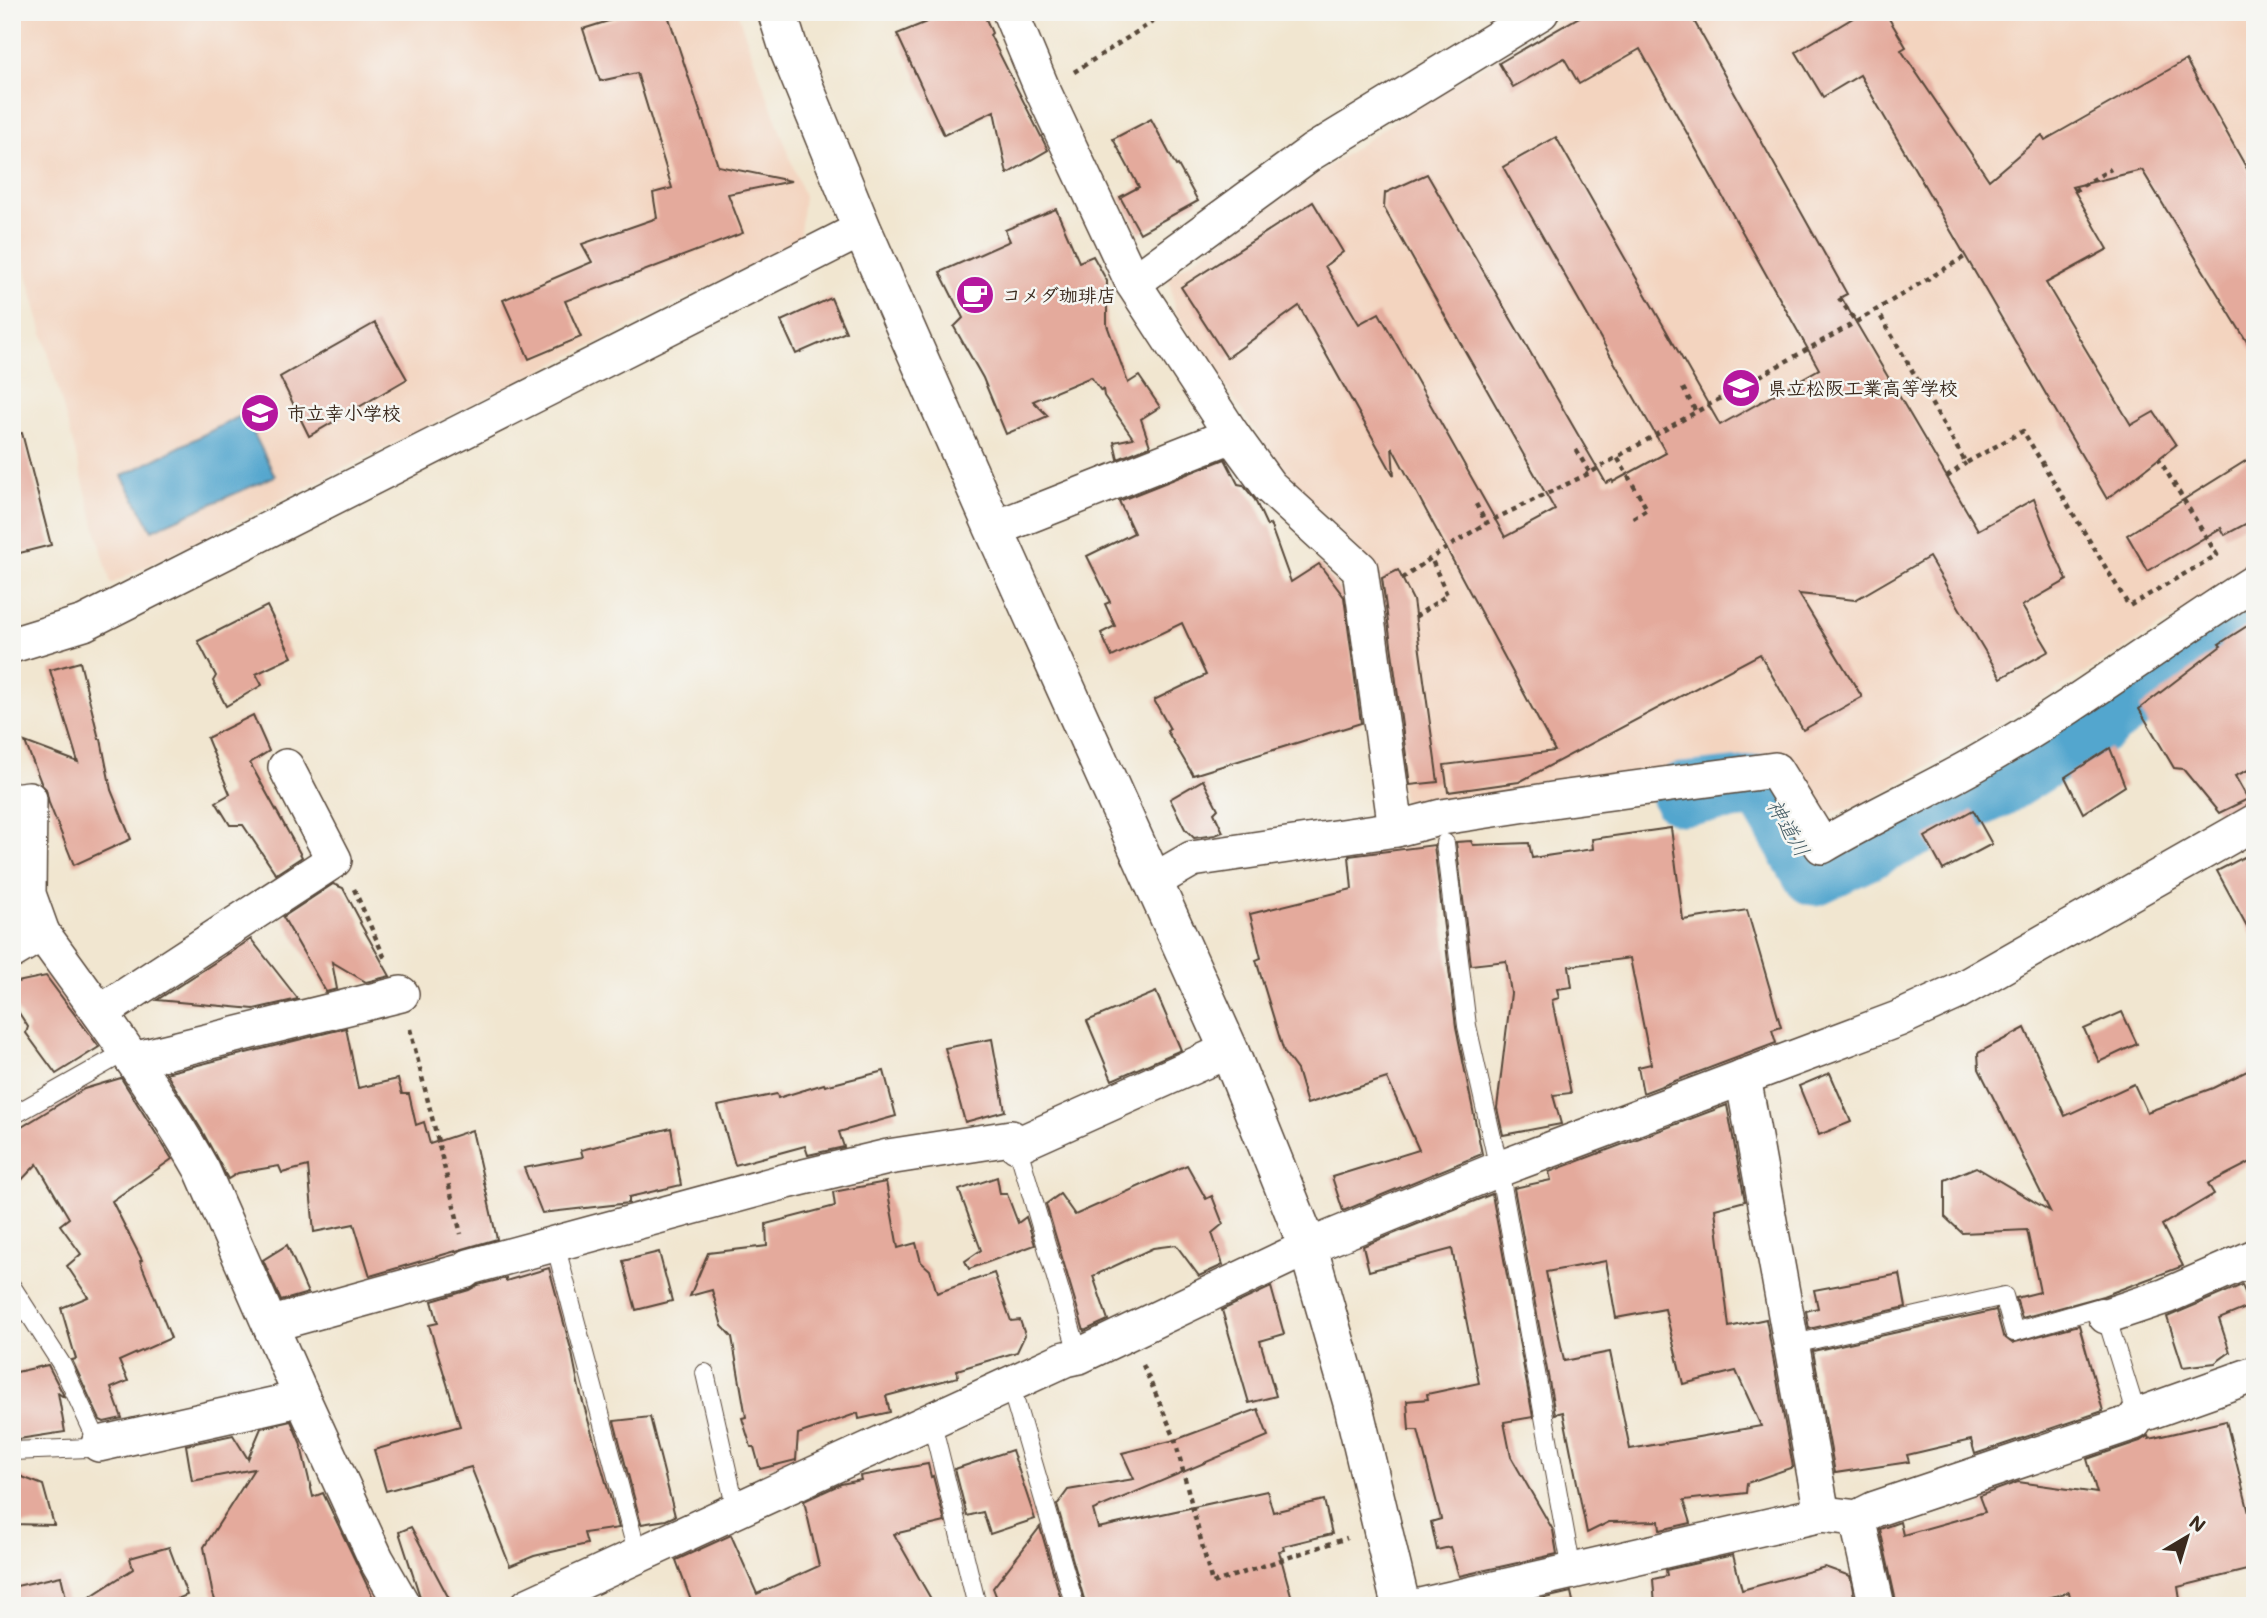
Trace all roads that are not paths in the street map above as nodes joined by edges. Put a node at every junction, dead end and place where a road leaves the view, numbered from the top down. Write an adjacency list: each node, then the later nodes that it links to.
1 (777, 12): 4 (street)
2 (1010, 12): 5 (street)
3 (1541, 12): 5 (street)
4 (862, 229): 7 (street); 9 (street)
5 (1133, 283): 6 (street)
6 (1233, 435): 7 (street); 13 (street)
7 (994, 529): 15 (street)
8 (2255, 582): 13 (street)
9 (12, 645)
10 (286, 767): 19 (street)
11 (18, 817): 16 (street)
12 (2255, 822): 22 (street)
13 (1396, 829): 15 (street)
14 (1445, 843): 25 (lane)
15 (1154, 881): 20 (street)
16 (42, 933): 17 (street); 19 (street)
17 (12, 951)
18 (401, 994): 21 (street)
19 (100, 1013): 21 (street)
20 (1229, 1050): 24 (street); 27 (street)
21 (130, 1055): 23 (lane); 31 (street)
22 (1743, 1077): 25 (street); 32 (street)
23 (12, 1116)
24 (1017, 1145): 26 (street); 33 (lane)
25 (1499, 1169): 27 (street); 46 (lane)
26 (555, 1244): 31 (street); 45 (lane)
27 (1308, 1247): 33 (street); 51 (street)
28 (2255, 1257): 30 (street)
29 (12, 1287): 40 (lane)
30 (2106, 1316): 32 (lane); 38 (lane)
31 (272, 1325): 37 (street)
32 (1790, 1345): 43 (street)
33 (1080, 1356): 36 (street)
34 (705, 1373): 42 (lane)
35 (2255, 1374): 38 (street)
36 (1010, 1384): 39 (street); 50 (lane)
37 (299, 1391): 40 (street); 47 (street)
38 (2137, 1416): 44 (street)
39 (931, 1419): 42 (street); 49 (lane)
40 (99, 1444): 41 (lane)
41 (12, 1451)
42 (736, 1510): 45 (street)
43 (1822, 1514): 44 (street); 46 (street)
44 (1857, 1518): 53 (street)
45 (638, 1556): 48 (street)
46 (1572, 1571): 52 (street)
47 (403, 1606)
48 (528, 1606)
49 (976, 1606)
50 (1075, 1606)
51 (1401, 1606)
52 (1420, 1606)
53 (1877, 1606)

